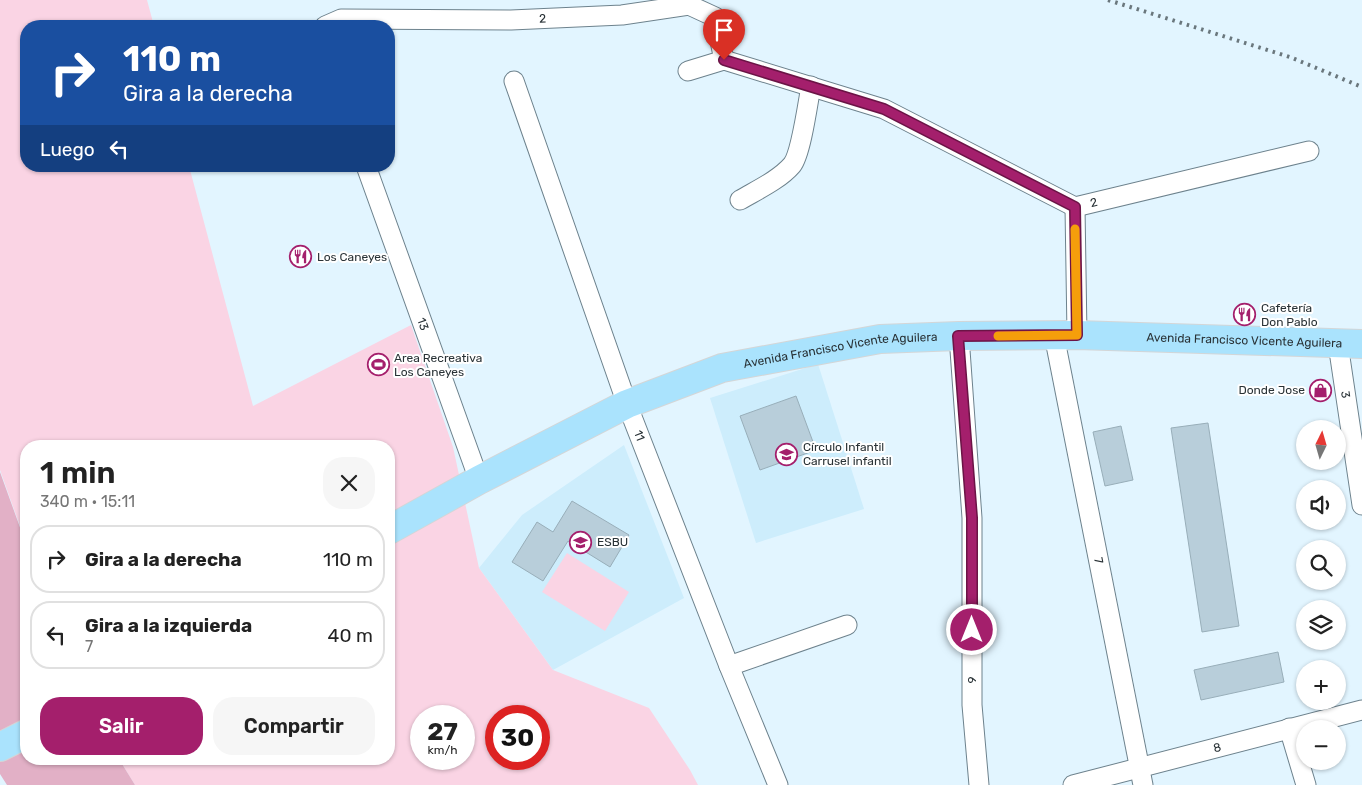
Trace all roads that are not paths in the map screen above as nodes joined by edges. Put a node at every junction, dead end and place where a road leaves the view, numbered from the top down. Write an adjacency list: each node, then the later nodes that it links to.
1 (337, 20): 2 (street, 2)
2 (724, 60): 3 (street); 5 (street, 2)
3 (688, 71)
4 (514, 80): 13 (street, 11)
5 (811, 86): 8 (street); 9 (street, 2)
6 (1309, 151): 9 (street, 2)
7 (368, 172): 14 (street, 13)
8 (740, 200)
9 (1075, 207): 10 (street, 7)
10 (1065, 335): 11 (main road, Avenida Francisco Vicente Aguilera); 12 (main road, Avenida Francisco Vicente Aguilera); 23 (street, 7)
11 (958, 336): 13 (main road, Avenida Francisco Vicente Aguilera); 25 (street, 9)
12 (1350, 344): 15 (street, 3)
13 (627, 404): 14 (main road, Avenida Francisco Vicente Aguilera); 18 (street, 11)
14 (479, 480): 16 (main road, Avenida Francisco Vicente Aguilera)
15 (1362, 505)
16 (395, 527)
17 (847, 625): 18 (street)
18 (729, 666): 24 (street, 11)
19 (1362, 710): 20 (street, 8)
20 (1289, 728): 23 (street, 8); 27 (street)
21 (20, 737): 22 (main road)
22 (0, 747)
23 (1140, 777): 26 (street, 8)
24 (778, 785)
25 (979, 785)
26 (1073, 785)
27 (1306, 785)

